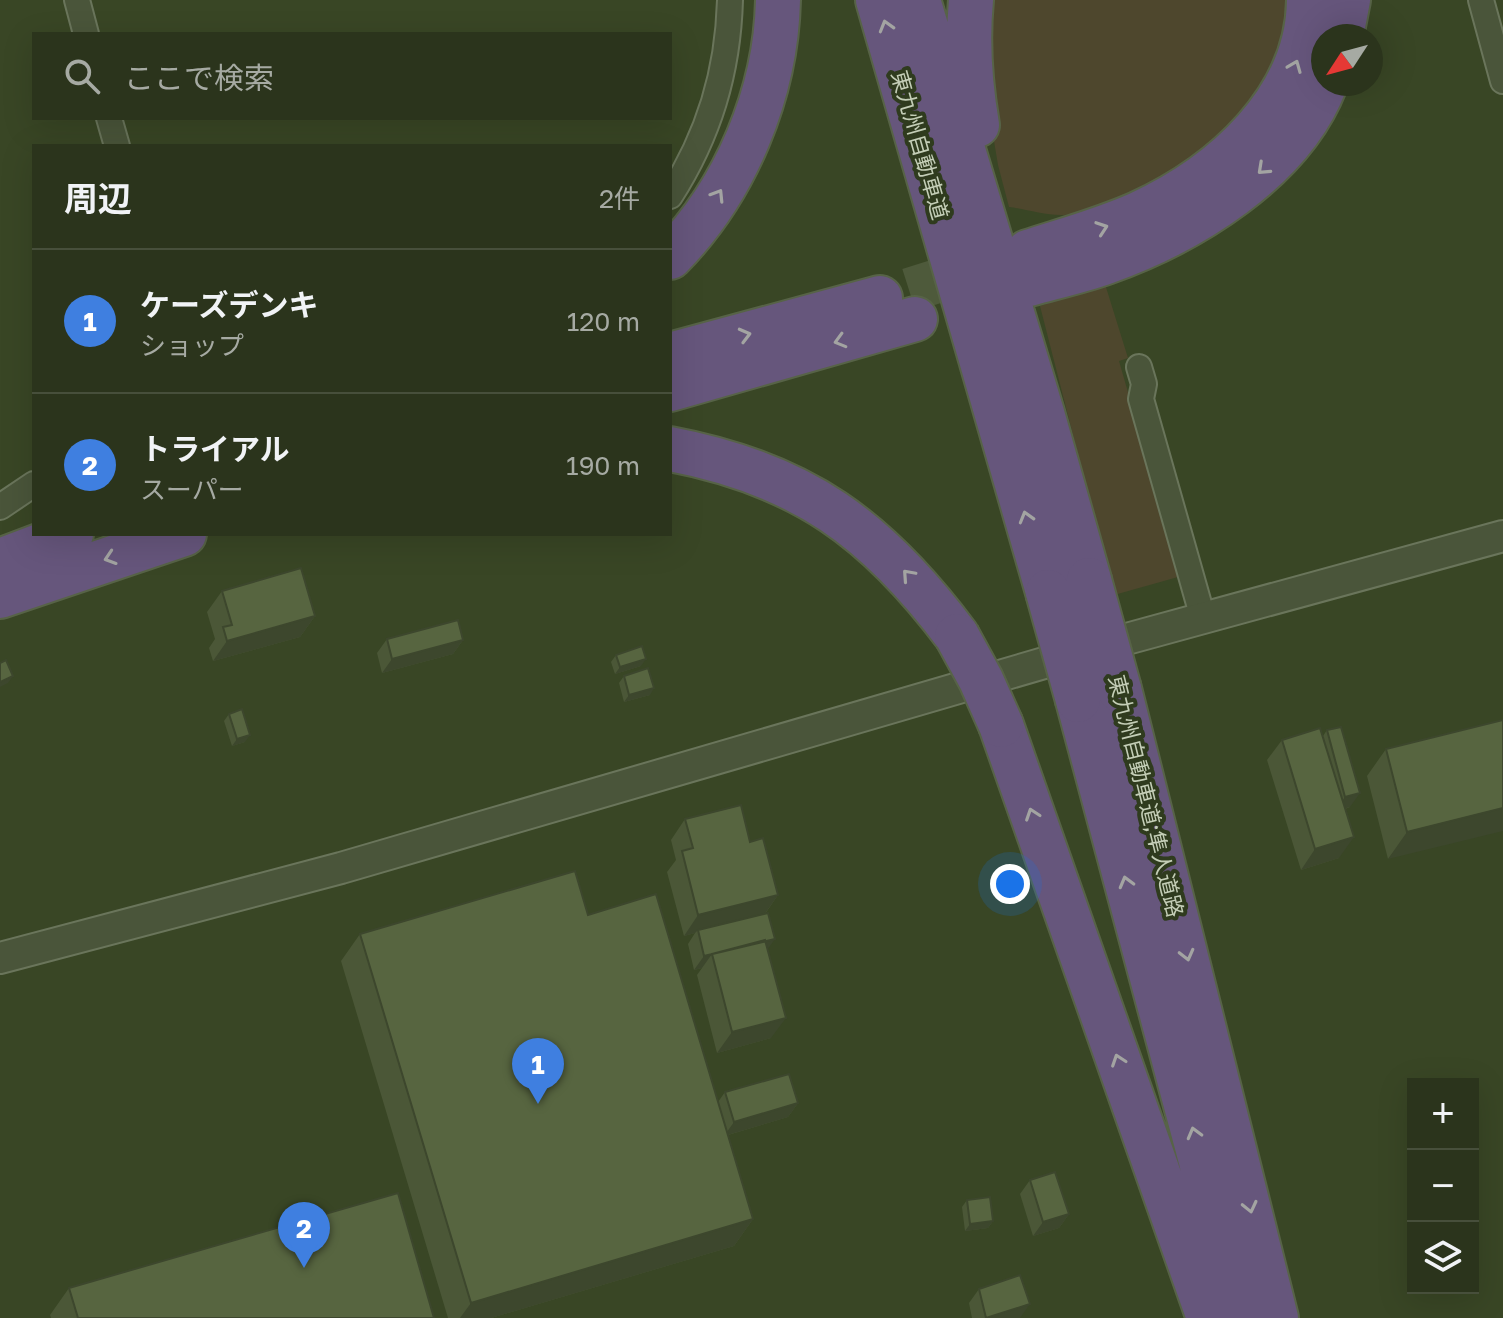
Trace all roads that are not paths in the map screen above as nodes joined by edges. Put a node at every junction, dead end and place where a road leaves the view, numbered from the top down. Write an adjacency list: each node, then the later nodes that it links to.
1 (77, 0): 11 (street)
2 (730, 0): 16 (street)
3 (778, 0): 17 (highway, one-way to 3)
4 (878, 0): 18 (highway, 東九州自動車道, one-way to 4)
5 (918, 0): 18 (highway, 東九州自動車道)
6 (971, 0): 22 (highway)
7 (1309, 0): 18 (highway, one-way to 7)
8 (1348, 0): 10 (highway)
9 (1481, 0): 12 (street)
10 (1343, 24)
11 (85, 32)
12 (1503, 81)
13 (1320, 96): 18 (highway, one-way to 18)
14 (110, 120): 15 (street)
15 (116, 144)
16 (672, 192)
17 (672, 254)
18 (1005, 276): 22 (highway, 東九州自動車道;隼人道路); 34 (highway, 東九州自動車道;隼人道路, one-way to 18, bridge)
19 (672, 355): 21 (highway, one-way to 21)
20 (1139, 367): 31 (street)
21 (672, 388)
22 (1042, 413): 35 (highway, 東九州自動車道;隼人道路, one-way to 35, bridge)
23 (672, 449): 33 (highway, one-way to 23, bridge)
24 (32, 485): 25 (street)
25 (0, 507)
26 (66, 536): 29 (highway)
27 (178, 536): 30 (highway, one-way to 30)
28 (1503, 536): 31 (street)
29 (0, 561)
30 (0, 596)
31 (1203, 618): 32 (street)
32 (0, 958)
33 (1209, 1318)
34 (1237, 1318)
35 (1276, 1318)

